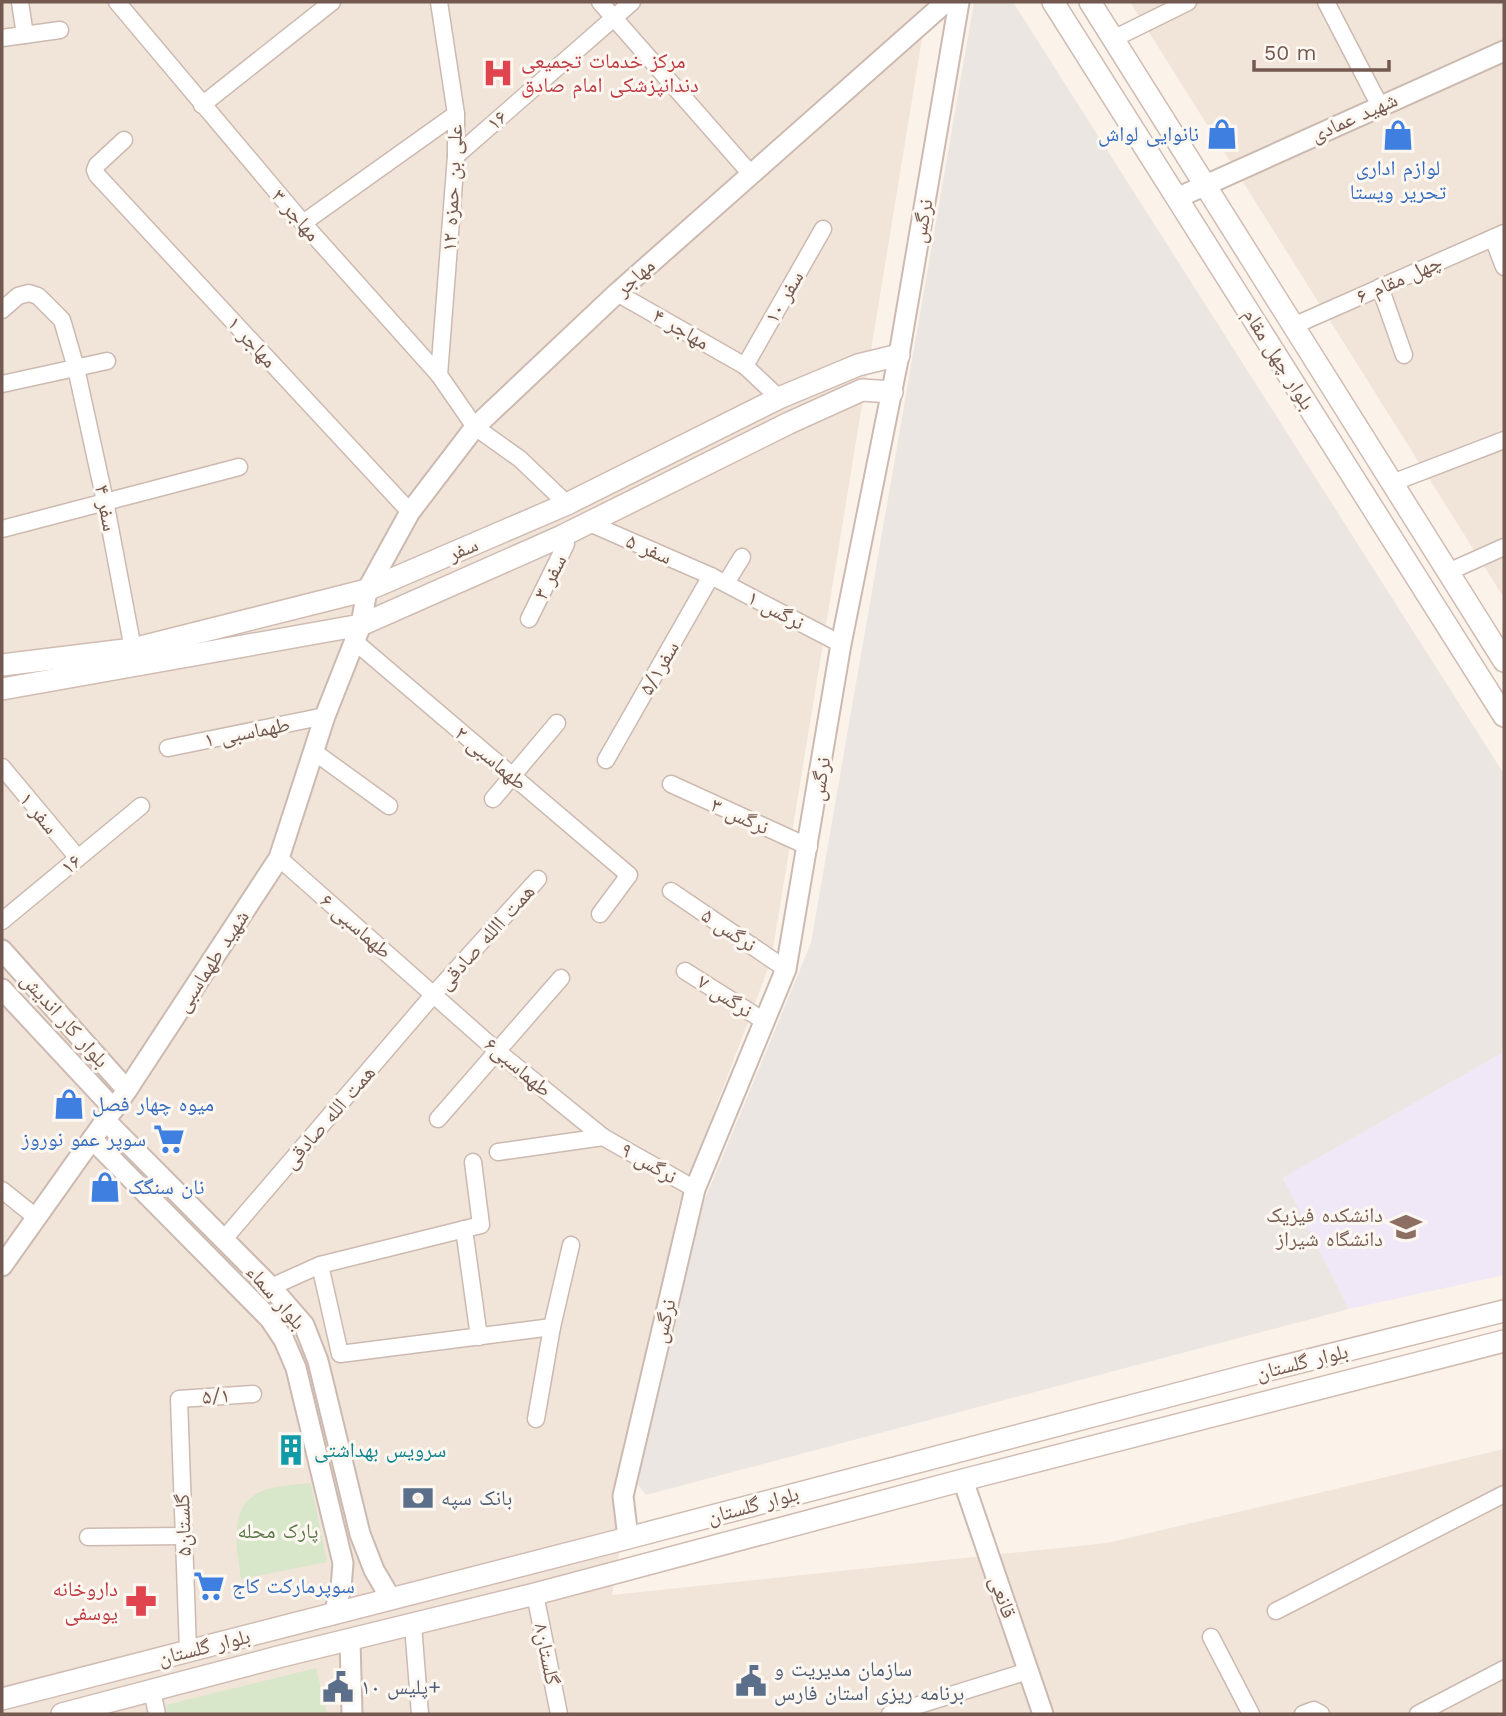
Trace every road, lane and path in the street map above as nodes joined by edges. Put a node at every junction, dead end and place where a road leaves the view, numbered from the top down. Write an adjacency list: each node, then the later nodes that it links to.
1 (20, 2): 15 (street)
2 (117, 2): 19 (street, ۳ مهاجر)
3 (332, 2): 19 (street)
4 (439, 2): 21 (street, ۱۲ علی بن حمزه)
5 (600, 2): 13 (street)
6 (632, 2): 13 (street, ۱۶)
7 (946, 2): 24 (street, مهاجر)
8 (959, 2): 35 (street, نرگس)
9 (1053, 2): 26 (main road, بلوار چهل مقام)
10 (1090, 2): 17 (main road, بلوار چهل مقام)
11 (1188, 2): 17 (street)
12 (1326, 2): 20 (street)
13 (614, 18): 23 (street, ۱۶); 24 (street)
14 (60, 30): 15 (street)
15 (25, 35): 16 (street)
16 (2, 38)
17 (1114, 39): 25 (main road, بلوار چهل مقام)
18 (1504, 51): 20 (street, شهید عمادی)
19 (202, 105): 27 (street, ۳ مهاجر)
20 (1380, 106): 25 (street, شهید عمادی)
21 (456, 114): 23 (street, ۱۲ علی بن حمزه); 27 (street)
22 (124, 140): 54 (street, ۱ مهاجر)
23 (456, 156): 41 (street, ۱۲ علی بن حمزه)
24 (750, 173): 32 (street, مهاجر)
25 (1205, 184): 26 (street, شهید عمادی); 34 (main road, بلوار چهل مقام)
26 (1177, 198): 49 (main road, بلوار چهل مقام)
27 (303, 223): 41 (street, ۳ مهاجر)
28 (823, 229): 39 (street, ۱۰ سفر)
29 (1499, 235): 30 (street); 31 (street, چهل مقام ۶)
30 (1504, 267)
31 (1380, 287): 34 (street, چهل مقام ۶); 36 (street)
32 (617, 293): 39 (street, ۴ مهاجر); 47 (street, مهاجر)
33 (2, 310): 40 (street, ۴ سفر)
34 (1293, 326): 46 (main road, بلوار چهل مقام)
35 (899, 355): 38 (main road, سفر); 44 (street, نرگس)
36 (1404, 355)
37 (107, 361): 40 (street)
38 (858, 365): 43 (main road); 45 (main road, سفر)
39 (745, 366): 45 (street, ۴ مهاجر)
40 (76, 368): 42 (street); 52 (street, ۴ سفر)
41 (439, 375): 47 (street, ۳ مهاجر)
42 (2, 384)
43 (862, 390): 44 (main road, سفر); 55 (main road, سفر)
44 (892, 392): 66 (street, نرگس)
45 (779, 398): 53 (main road, سفر)
46 (1356, 425): 49 (main road); 51 (main road, بلوار چهل مقام)
47 (475, 427): 53 (street, ۳ مهاجر); 54 (street, مهاجر)
48 (1504, 440): 51 (street)
49 (1331, 441): 72 (main road, بلوار چهل مقام)
50 (239, 467): 52 (street)
51 (1392, 483): 60 (main road, بلوار چهل مقام)
52 (105, 501): 56 (street); 67 (street, ۴ سفر)
53 (567, 504): 63 (main road, سفر)
54 (410, 512): 63 (street, مهاجر)
55 (587, 522): 57 (main road, سفر); 61 (street, ۵ سفر)
56 (2, 529)
57 (562, 536): 64 (street, ۳ سفر); 65 (main road, سفر)
58 (1504, 547): 60 (street)
59 (742, 557): 62 (street)
60 (1448, 572): 68 (main road, بلوار چهل مقام)
61 (711, 576): 62 (street, ۱ نرگس); 76 (street, ۵/۱سفر)
62 (726, 583): 66 (street, ۱ نرگس)
63 (367, 590): 65 (street, مهاجر); 67 (main road, سفر)
64 (529, 619)
65 (357, 632): 70 (main road, سفر); 71 (street, شهید طهماسبی); 78 (street, ۲ طهماسبی)
66 (841, 644): 85 (street, نرگس)
67 (133, 649): 69 (main road, سفر)
68 (1504, 661)
69 (2, 665)
70 (2, 689)
71 (325, 716): 74 (street, ۱ طهماسبی); 75 (street, شهید طهماسبی)
72 (1504, 716)
73 (556, 723): 78 (street)
74 (168, 748)
75 (313, 751): 84 (street); 87 (street, شهید طهماسبی)
76 (606, 760)
77 (2, 766): 79 (street, ۱ سفر)
78 (513, 776): 82 (street); 90 (street, ۲ طهماسبی)
79 (15, 783): 81 (street); 86 (street, ۱ سفر)
80 (671, 784): 85 (street, ۳ نرگس)
81 (2, 794)
82 (493, 799)
83 (141, 806): 86 (street, ۱۶)
84 (389, 806)
85 (809, 847): 93 (street, نرگس)
86 (78, 858): 91 (street, ۱۶)
87 (279, 858): 97 (street, ۶ طهماسبی); 100 (street, شهید طهماسبی)
88 (538, 879): 97 (street, همت االله صادقی)
89 (671, 891): 93 (street, ۵ نرگس)
90 (600, 914)
91 (2, 921)
92 (2, 950): 100 (street, بلوار کار اندیش)
93 (786, 969): 98 (street, نرگس)
94 (685, 971): 98 (street, ۷ نرگس)
95 (561, 978): 99 (street)
96 (2, 989): 101 (street, بلوار کار اندیش)
97 (434, 994): 99 (street, ۶طهماسبی); 111 (street, همت الله صادقی)
98 (764, 1021): 107 (street, نرگس)
99 (497, 1051): 102 (street); 103 (street, ۶طهماسبی)
100 (127, 1090): 101 (street, شهید طهماسبی)
101 (110, 1115): 104 (street, شهید طهماسبی); 111 (street, بلوار سماء)
102 (438, 1119)
103 (603, 1137): 105 (street); 107 (street, ۹ نرگس)
104 (92, 1139): 109 (street, شهید طهماسبی); 131 (street, بلوار سماء)
105 (498, 1152)
106 (473, 1162): 110 (street)
107 (695, 1189): 130 (street, نرگس)
108 (2, 1190): 109 (street)
109 (37, 1218): 114 (street, شهید طهماسبی)
110 (464, 1229): 113 (street); 118 (street)
111 (224, 1239): 115 (street, بلوار سماء)
112 (571, 1245): 117 (street)
113 (320, 1265): 115 (street); 118 (street)
114 (2, 1266)
115 (271, 1287): 127 (street, بلوار سماء)
116 (1500, 1313): 119 (main road); 120 (main road, بلوار گلستان)
117 (552, 1327): 118 (street); 124 (street)
118 (479, 1337)
119 (1504, 1340): 123 (main road, بلوار گلستان)
120 (1249, 1375): 123 (main road); 130 (main road, بلوار گلستان)
121 (253, 1394): 122 (street, ۵/۱)
122 (178, 1399): 128 (street, گلستان۵)
123 (1258, 1404): 125 (main road, بلوار گلستان)
124 (536, 1419)
125 (964, 1480): 132 (main road, بلوار گلستان); 142 (street, قانعی)
126 (1504, 1494): 134 (street)
127 (360, 1534): 131 (street); 133 (street, بلوار سماء)
128 (184, 1536): 129 (street); 140 (street, گلستان۵)
129 (88, 1537)
130 (628, 1538): 133 (main road, بلوار گلستان)
131 (337, 1541): 135 (street, بلوار سماء)
132 (535, 1594): 136 (main road, بلوار گلستان); 150 (street, گلستان۸)
133 (391, 1599): 135 (main road, بلوار گلستان)
134 (1276, 1611)
135 (334, 1614): 139 (main road, بلوار گلستان)
136 (413, 1625): 138 (main road, بلوار گلستان); 149 (street)
137 (1211, 1637): 153 (street)
138 (350, 1641): 143 (main road, بلوار گلستان); 148 (street)
139 (219, 1643): 140 (main road, بلوار گلستان); 143 (main road)
140 (188, 1650): 145 (main road, بلوار گلستان)
141 (1504, 1669): 154 (street)
142 (1028, 1671): 151 (street); 152 (street, قانعی)
143 (228, 1672): 144 (main road, بلوار گلستان)
144 (152, 1691): 146 (main road, بلوار گلستان); 147 (street)
145 (2, 1699)
146 (62, 1714)
147 (157, 1714)
148 (352, 1714)
149 (420, 1714)
150 (559, 1714)
151 (890, 1714)
152 (1043, 1714)
153 (1251, 1714)
154 (1418, 1714)

